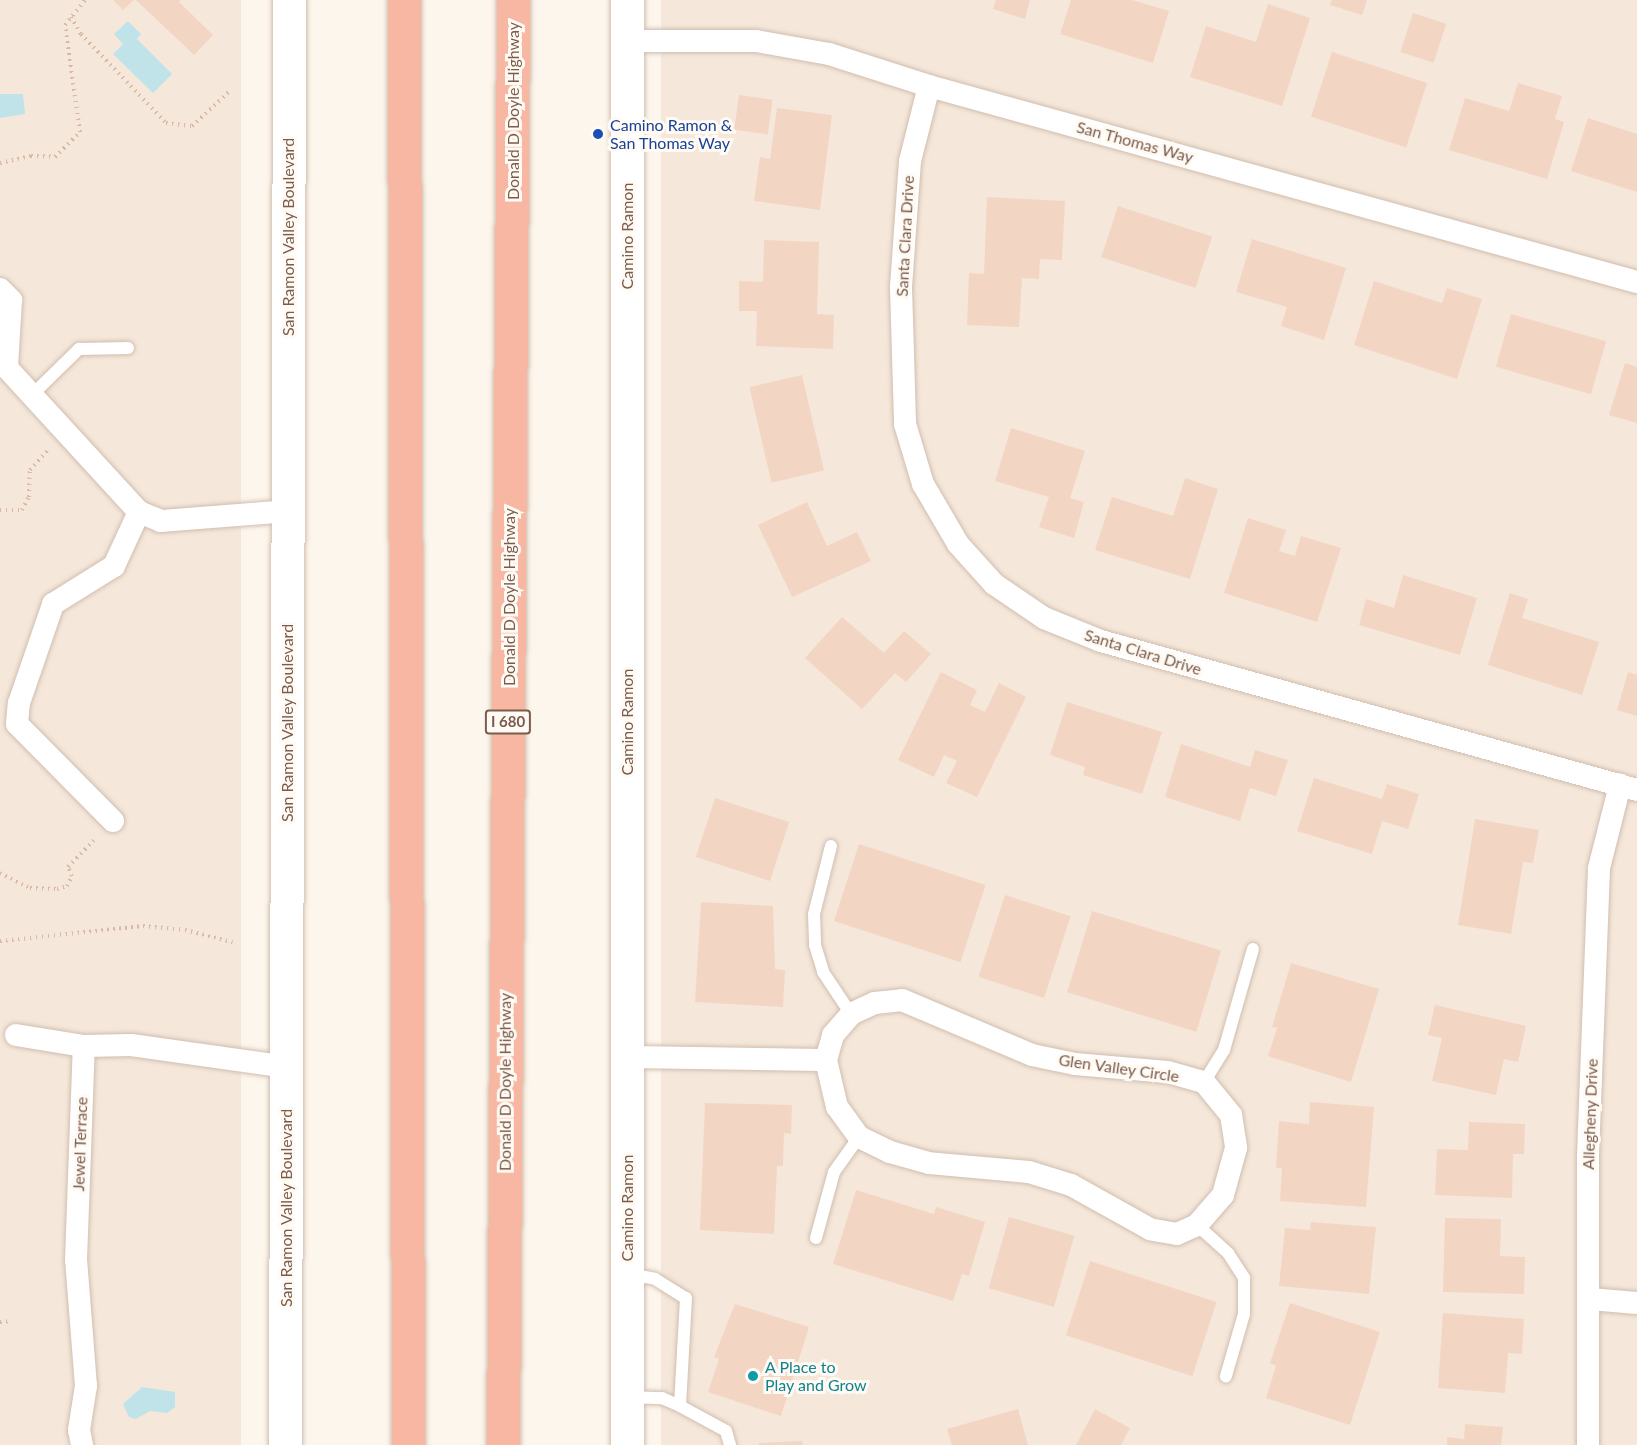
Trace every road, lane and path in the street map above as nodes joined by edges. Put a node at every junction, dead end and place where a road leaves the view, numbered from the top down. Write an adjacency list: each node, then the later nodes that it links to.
1 (85, 0): 6 (path)
2 (289, 0): 17 (street, San Ramon Valley Boulevard)
3 (404, 0): 46 (highway)
4 (513, 0): 47 (highway, Donald D Doyle Highway / I 680)
5 (627, 0): 7 (street, Camino Ramon)
6 (71, 16): 9 (path); 10 (path)
7 (627, 41): 8 (street, San Thomas Way); 29 (street, Camino Ramon)
8 (929, 86): 11 (street, San Thomas Way); 19 (street, Santa Clara Drive)
9 (231, 90)
10 (0, 163)
11 (1637, 282)
12 (0, 289): 14 (street)
13 (128, 348): 14 (lane)
14 (32, 395): 15 (street)
15 (66, 432): 16 (path); 18 (street)
16 (0, 510)
17 (288, 511): 18 (street); 31 (street, San Ramon Valley Boulevard)
18 (139, 512): 20 (street)
19 (1628, 787): 37 (street, Allegheny Drive)
20 (113, 821): 22 (path)
21 (831, 846): 26 (lane)
22 (0, 873)
23 (0, 941): 24 (path)
24 (232, 942)
25 (1253, 949): 32 (lane)
26 (851, 1014): 30 (street, Glen Valley Circle); 32 (street, Glen Valley Circle)
27 (16, 1035): 28 (street)
28 (84, 1046): 31 (street); 44 (street, Jewel Terrace)
29 (627, 1057): 30 (street); 36 (street, Camino Ramon)
30 (826, 1060): 33 (street)
31 (287, 1067): 45 (street, San Ramon Valley Boulevard)
32 (1204, 1082): 34 (street)
33 (859, 1137): 34 (street); 35 (lane)
34 (1197, 1225): 41 (lane)
35 (816, 1238)
36 (627, 1274): 42 (street, Camino Ramon); 43 (lane)
37 (1590, 1299): 38 (street); 50 (street, Allegheny Drive)
38 (1637, 1303)
39 (11, 1321): 40 (path)
40 (0, 1322)
41 (1226, 1376)
42 (627, 1397): 43 (lane); 48 (street, Camino Ramon)
43 (680, 1406): 49 (lane)
44 (82, 1445)
45 (285, 1445)
46 (408, 1445)
47 (503, 1445)
48 (627, 1445)
49 (730, 1445)
50 (1588, 1445)

